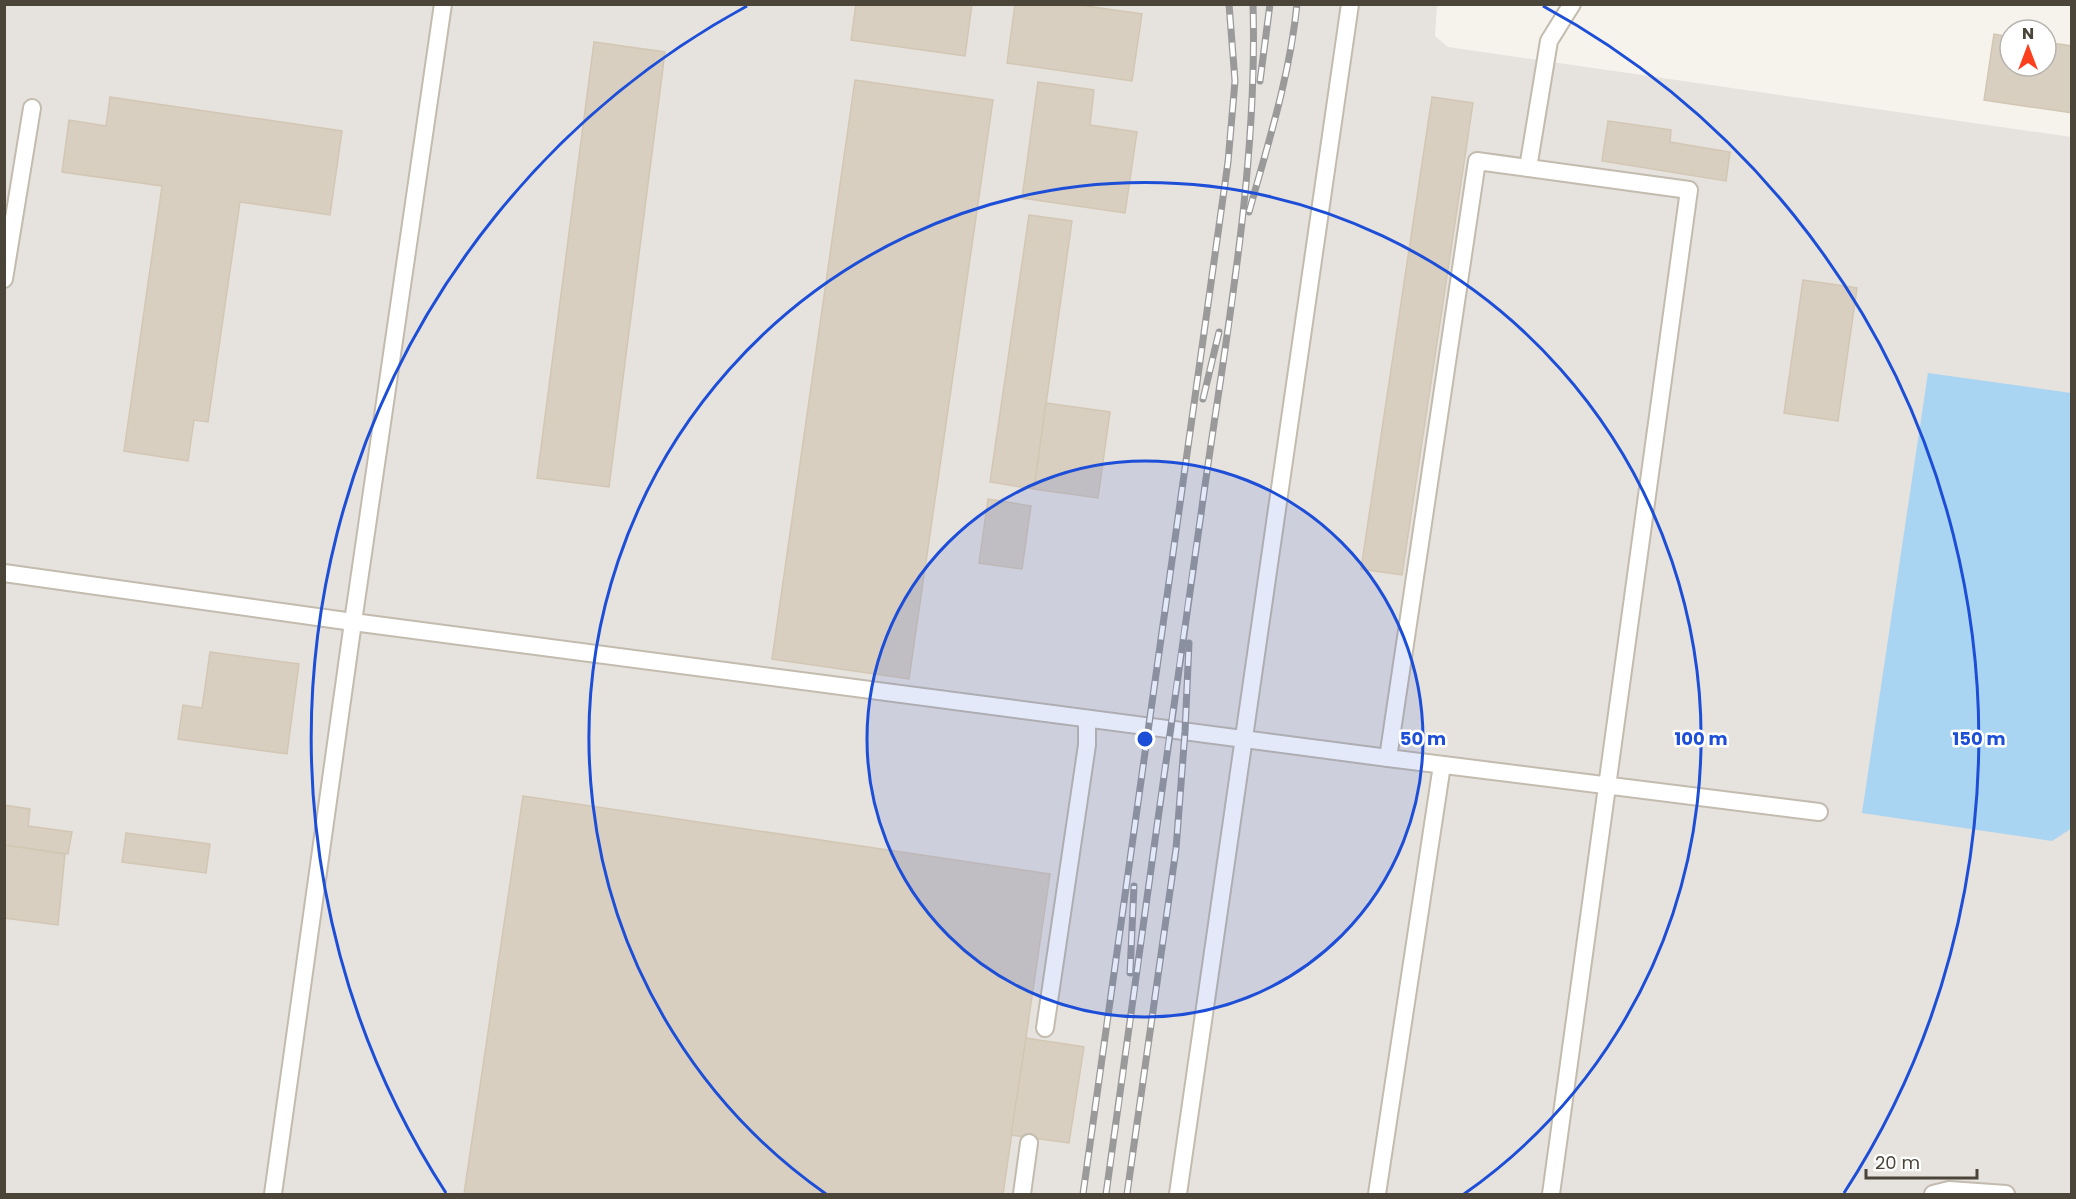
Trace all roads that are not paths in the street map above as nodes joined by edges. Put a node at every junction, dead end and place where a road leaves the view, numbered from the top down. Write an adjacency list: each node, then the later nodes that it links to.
1 (443, 4): 8 (lane)
2 (1350, 4): 10 (lane)
3 (1572, 4): 5 (lane)
4 (32, 108): 6 (lane)
5 (1528, 168): 11 (lane); 13 (lane)
6 (4, 279)
7 (4, 573): 8 (lane)
8 (353, 622): 9 (lane); 17 (lane)
9 (1088, 719): 10 (lane); 15 (lane)
10 (1244, 739): 11 (lane); 19 (lane)
11 (1388, 758): 12 (lane)
12 (1442, 765): 13 (lane); 20 (lane)
13 (1607, 786): 14 (lane); 21 (lane)
14 (1819, 812)
15 (1045, 1028)
16 (1029, 1143): 18 (lane)
17 (273, 1194)
18 (1022, 1194)
19 (1178, 1194)
20 (1377, 1194)
21 (1551, 1194)
22 (1933, 1194): 23 (lane)
23 (2006, 1194)

